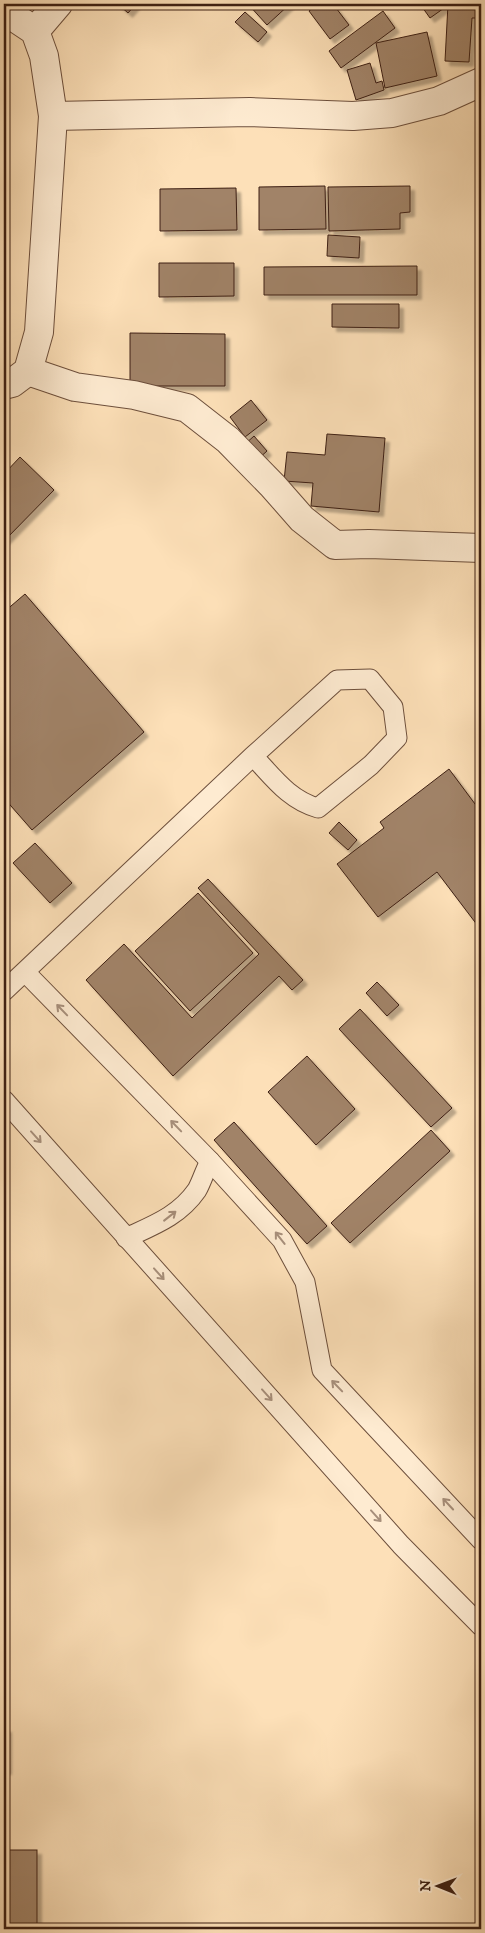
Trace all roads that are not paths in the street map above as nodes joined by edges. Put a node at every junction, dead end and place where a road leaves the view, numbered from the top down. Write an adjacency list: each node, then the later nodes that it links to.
1 (58, 4): 3 (street)
2 (4, 14): 3 (street)
3 (34, 31): 5 (street)
4 (481, 82): 5 (street)
5 (53, 116): 6 (street)
6 (28, 372): 7 (street); 8 (street)
7 (4, 385)
8 (481, 548)
9 (253, 756): 9 (lane); 10 (lane)
10 (25, 972): 11 (lane); 13 (lane, one-way to 10)
11 (4, 991)
12 (4, 1100): 14 (lane, one-way to 14)
13 (210, 1161): 14 (lane, one-way to 13); 15 (lane, one-way to 13)
14 (126, 1238): 16 (lane, one-way to 16)
15 (481, 1540)
16 (481, 1626)

